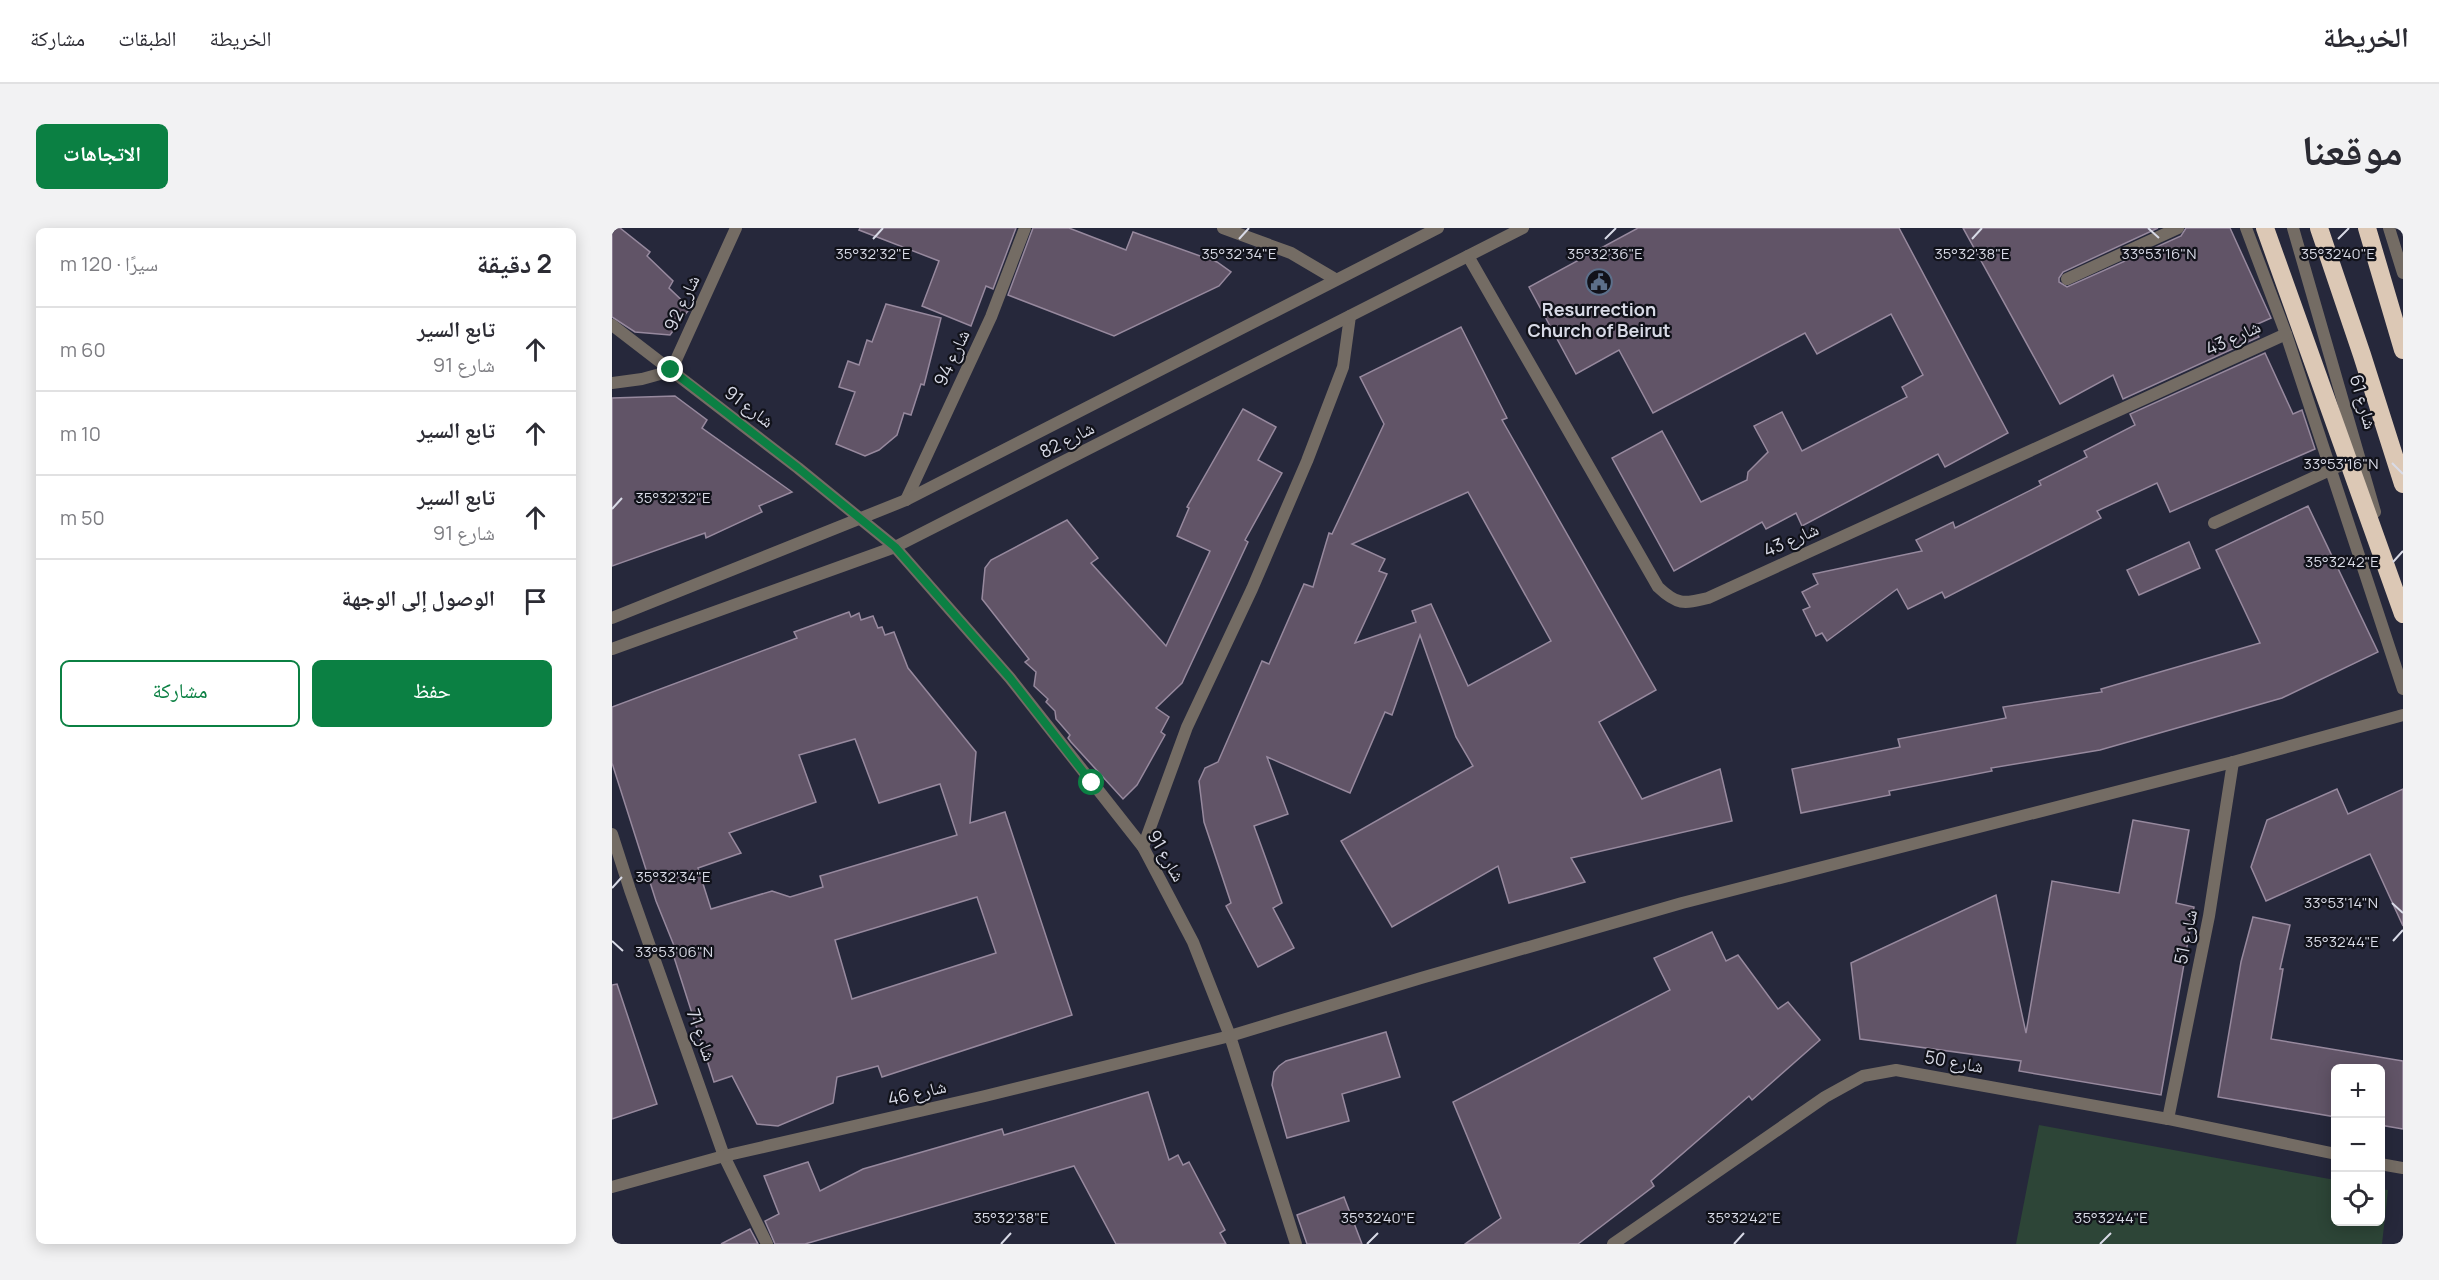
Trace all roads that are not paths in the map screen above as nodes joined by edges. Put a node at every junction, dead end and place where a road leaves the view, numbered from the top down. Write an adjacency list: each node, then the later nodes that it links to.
1 (736, 228): 21 (street, شارع 92)
2 (1025, 228): 26 (street, شارع 94)
3 (1223, 228): 15 (street)
4 (1438, 228): 15 (street, شارع 82)
5 (1523, 228): 13 (street, شارع 82)
6 (2178, 228): 16 (street)
7 (2246, 228): 19 (street)
8 (2265, 228): 30 (highway, bridge)
9 (2293, 228): 23 (street, شارع 61)
10 (2319, 228): 25 (highway)
11 (2367, 228): 20 (highway)
12 (2389, 228): 14 (street)
13 (1468, 256): 17 (street, شارع 82); 19 (street, شارع 43)
14 (2403, 273)
15 (1335, 279): 26 (street, شارع 82)
16 (2067, 279)
17 (1350, 316): 29 (street, شارع 82); 38 (street)
18 (612, 326): 21 (street, شارع 91)
19 (2286, 334): 24 (street)
20 (2403, 350)
21 (671, 370): 22 (street); 27 (street, شارع 91)
22 (612, 383)
23 (2360, 456): 24 (street); 32 (street, شارع 61)
24 (2330, 469): 28 (street); 34 (street)
25 (2403, 484)
26 (906, 500): 27 (street, شارع 82)
27 (863, 519): 29 (street, شارع 91); 31 (street, شارع 82)
28 (2214, 522)
29 (895, 547): 33 (street, شارع 82); 38 (street, شارع 91)
30 (2403, 614)
31 (615, 615)
32 (2403, 622)
33 (612, 650)
34 (2403, 689)
35 (2403, 715): 36 (street, شارع 46)
36 (2233, 762): 39 (street, شارع 46); 40 (street, شارع 51)
37 (612, 834): 42 (street, شارع 71)
38 (1143, 847): 39 (street, شارع 91)
39 (1230, 1036): 42 (street, شارع 46); 46 (street, شارع 91)
40 (2168, 1119): 41 (street, شارع 50); 48 (street, شارع 50)
41 (2331, 1153)
42 (724, 1156): 45 (street, شارع 46); 47 (street, شارع 71)
43 (2385, 1165): 44 (street)
44 (2403, 1168)
45 (612, 1187)
46 (1291, 1242)
47 (767, 1244)
48 (1613, 1244)

